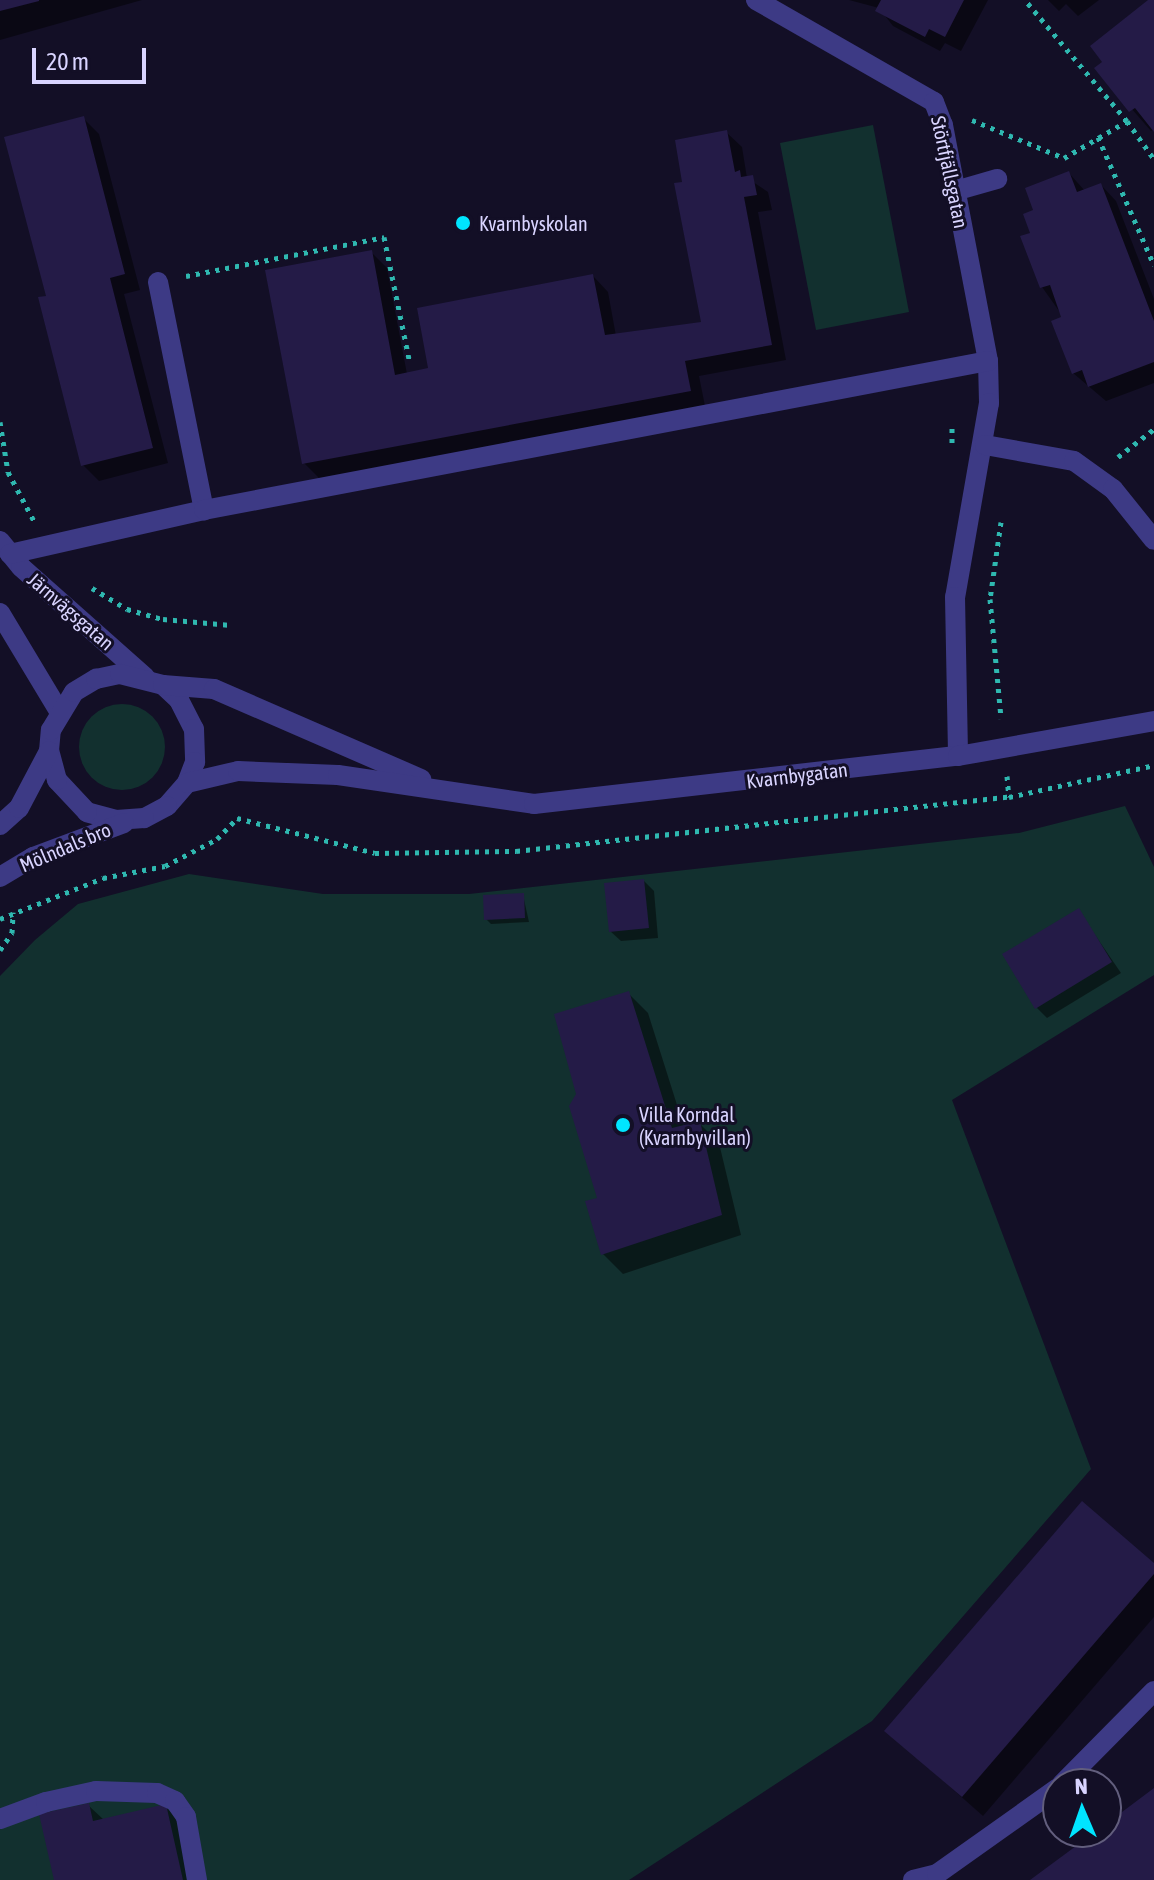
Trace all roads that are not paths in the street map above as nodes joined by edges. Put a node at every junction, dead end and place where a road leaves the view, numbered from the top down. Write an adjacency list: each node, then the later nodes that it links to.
1 (756, 0): 3 (street, Störtfjällsgatan)
2 (997, 179): 3 (street)
3 (955, 191): 5 (street, Störtfjällsgatan)
4 (158, 282): 7 (street)
5 (988, 361): 6 (street, Störtfjällsgatan); 7 (street)
6 (985, 445): 8 (street); 15 (street, Störtfjällsgatan)
7 (204, 510): 9 (street)
8 (1154, 540)
9 (5, 547): 11 (street, Järnvägsgatan)
10 (0, 613): 12 (street)
11 (154, 681): 12 (street); 16 (street); 17 (street, Kvarnbygatan)
12 (59, 711): 14 (street)
13 (1154, 721): 15 (street, Kvarnbygatan)
14 (49, 751): 18 (street); 19 (street)
15 (958, 756): 17 (street, Kvarnbygatan)
16 (187, 783): 17 (street, Kvarnbygatan); 18 (street)
17 (439, 787)
18 (131, 820): 20 (street, Mölndals bro)
19 (0, 825)
20 (0, 877)
21 (1154, 1691): 22 (street)
22 (1078, 1768)
23 (1042, 1799): 26 (street)
24 (0, 1819): 25 (street)
25 (197, 1880)
26 (913, 1880)

